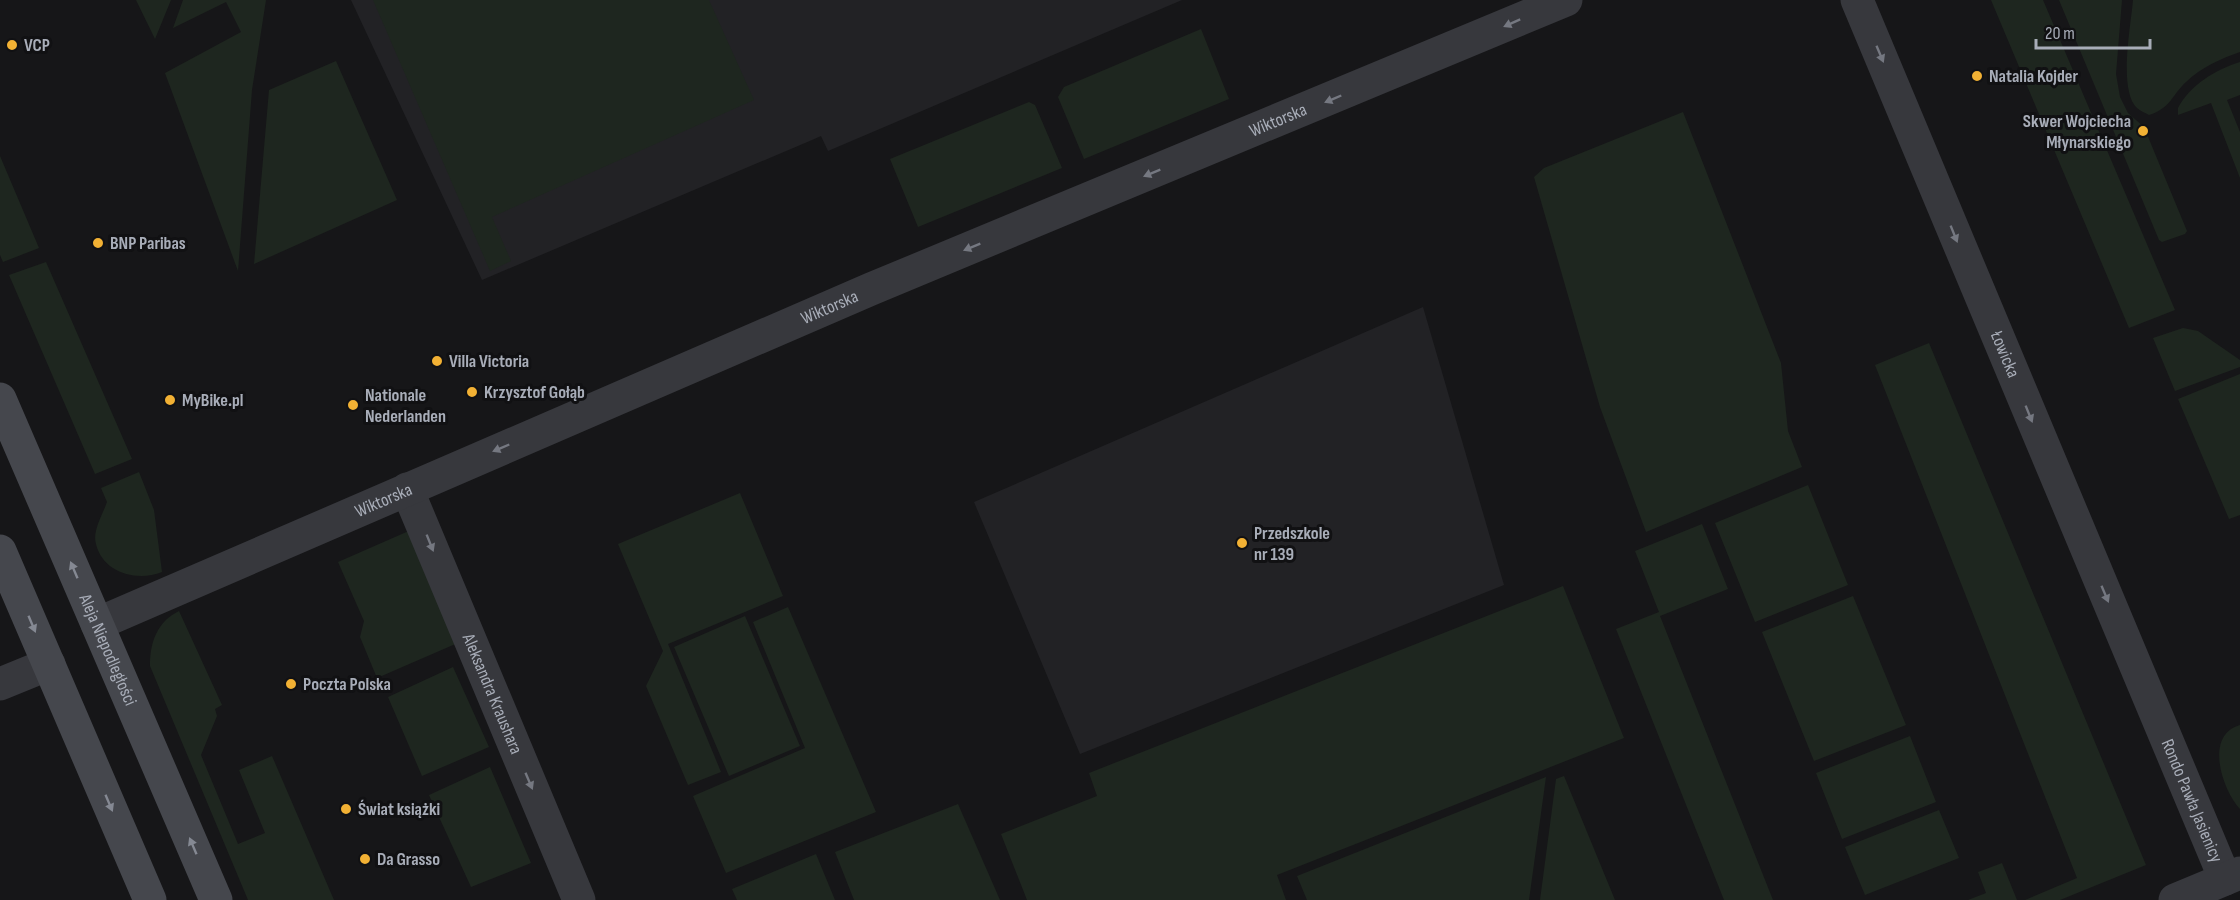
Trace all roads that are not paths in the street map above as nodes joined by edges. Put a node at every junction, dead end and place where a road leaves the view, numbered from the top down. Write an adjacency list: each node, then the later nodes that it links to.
1 (1566, 0): 4 (street, Wiktorska, one-way to 4)
2 (1857, 0): 9 (street, Łowicka, one-way to 9)
3 (0, 399): 6 (main road, Aleja Niepodległości, one-way to 3)
4 (407, 489): 6 (street, Wiktorska); 13 (street, Aleksandra Kraushara, one-way to 13)
5 (0, 551): 7 (main road, one-way to 7)
6 (98, 624): 12 (main road, Aleja Niepodległości, one-way to 6)
7 (49, 664): 8 (street); 11 (main road, one-way to 11)
8 (0, 684)
9 (2154, 710): 10 (street, Rondo Pawła Jasienicy)
10 (2233, 876): 14 (street)
11 (150, 900)
12 (216, 900)
13 (579, 900)
14 (2175, 900)

